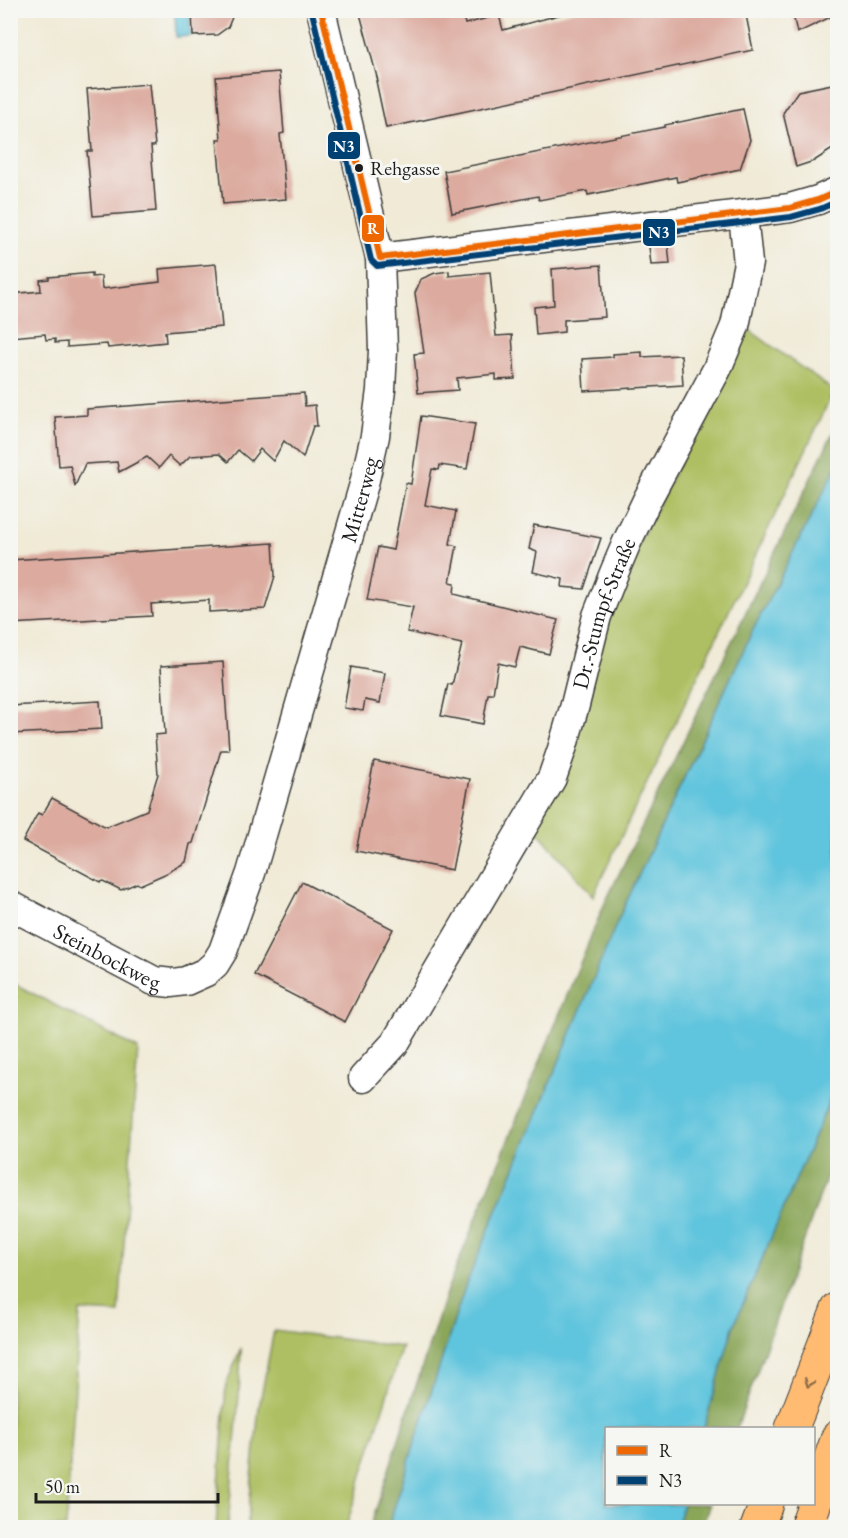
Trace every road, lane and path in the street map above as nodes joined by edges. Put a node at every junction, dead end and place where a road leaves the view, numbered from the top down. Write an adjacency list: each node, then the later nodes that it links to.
1 (321, 10): 4 (street, Mitterweg)
2 (837, 190): 3 (street)
3 (743, 215): 4 (street); 7 (street, Dr.-Stumpf-Straße)
4 (380, 258): 6 (street, Mitterweg)
5 (10, 905): 6 (street, Steinbockweg)
6 (206, 972)
7 (363, 1078)
8 (837, 1309): 9 (highway, one-way to 9)
9 (792, 1427)
10 (837, 1437): 11 (highway)
11 (815, 1501)
12 (765, 1505): 14 (highway)
13 (814, 1505): 15 (highway)
14 (757, 1527)
15 (806, 1527)

